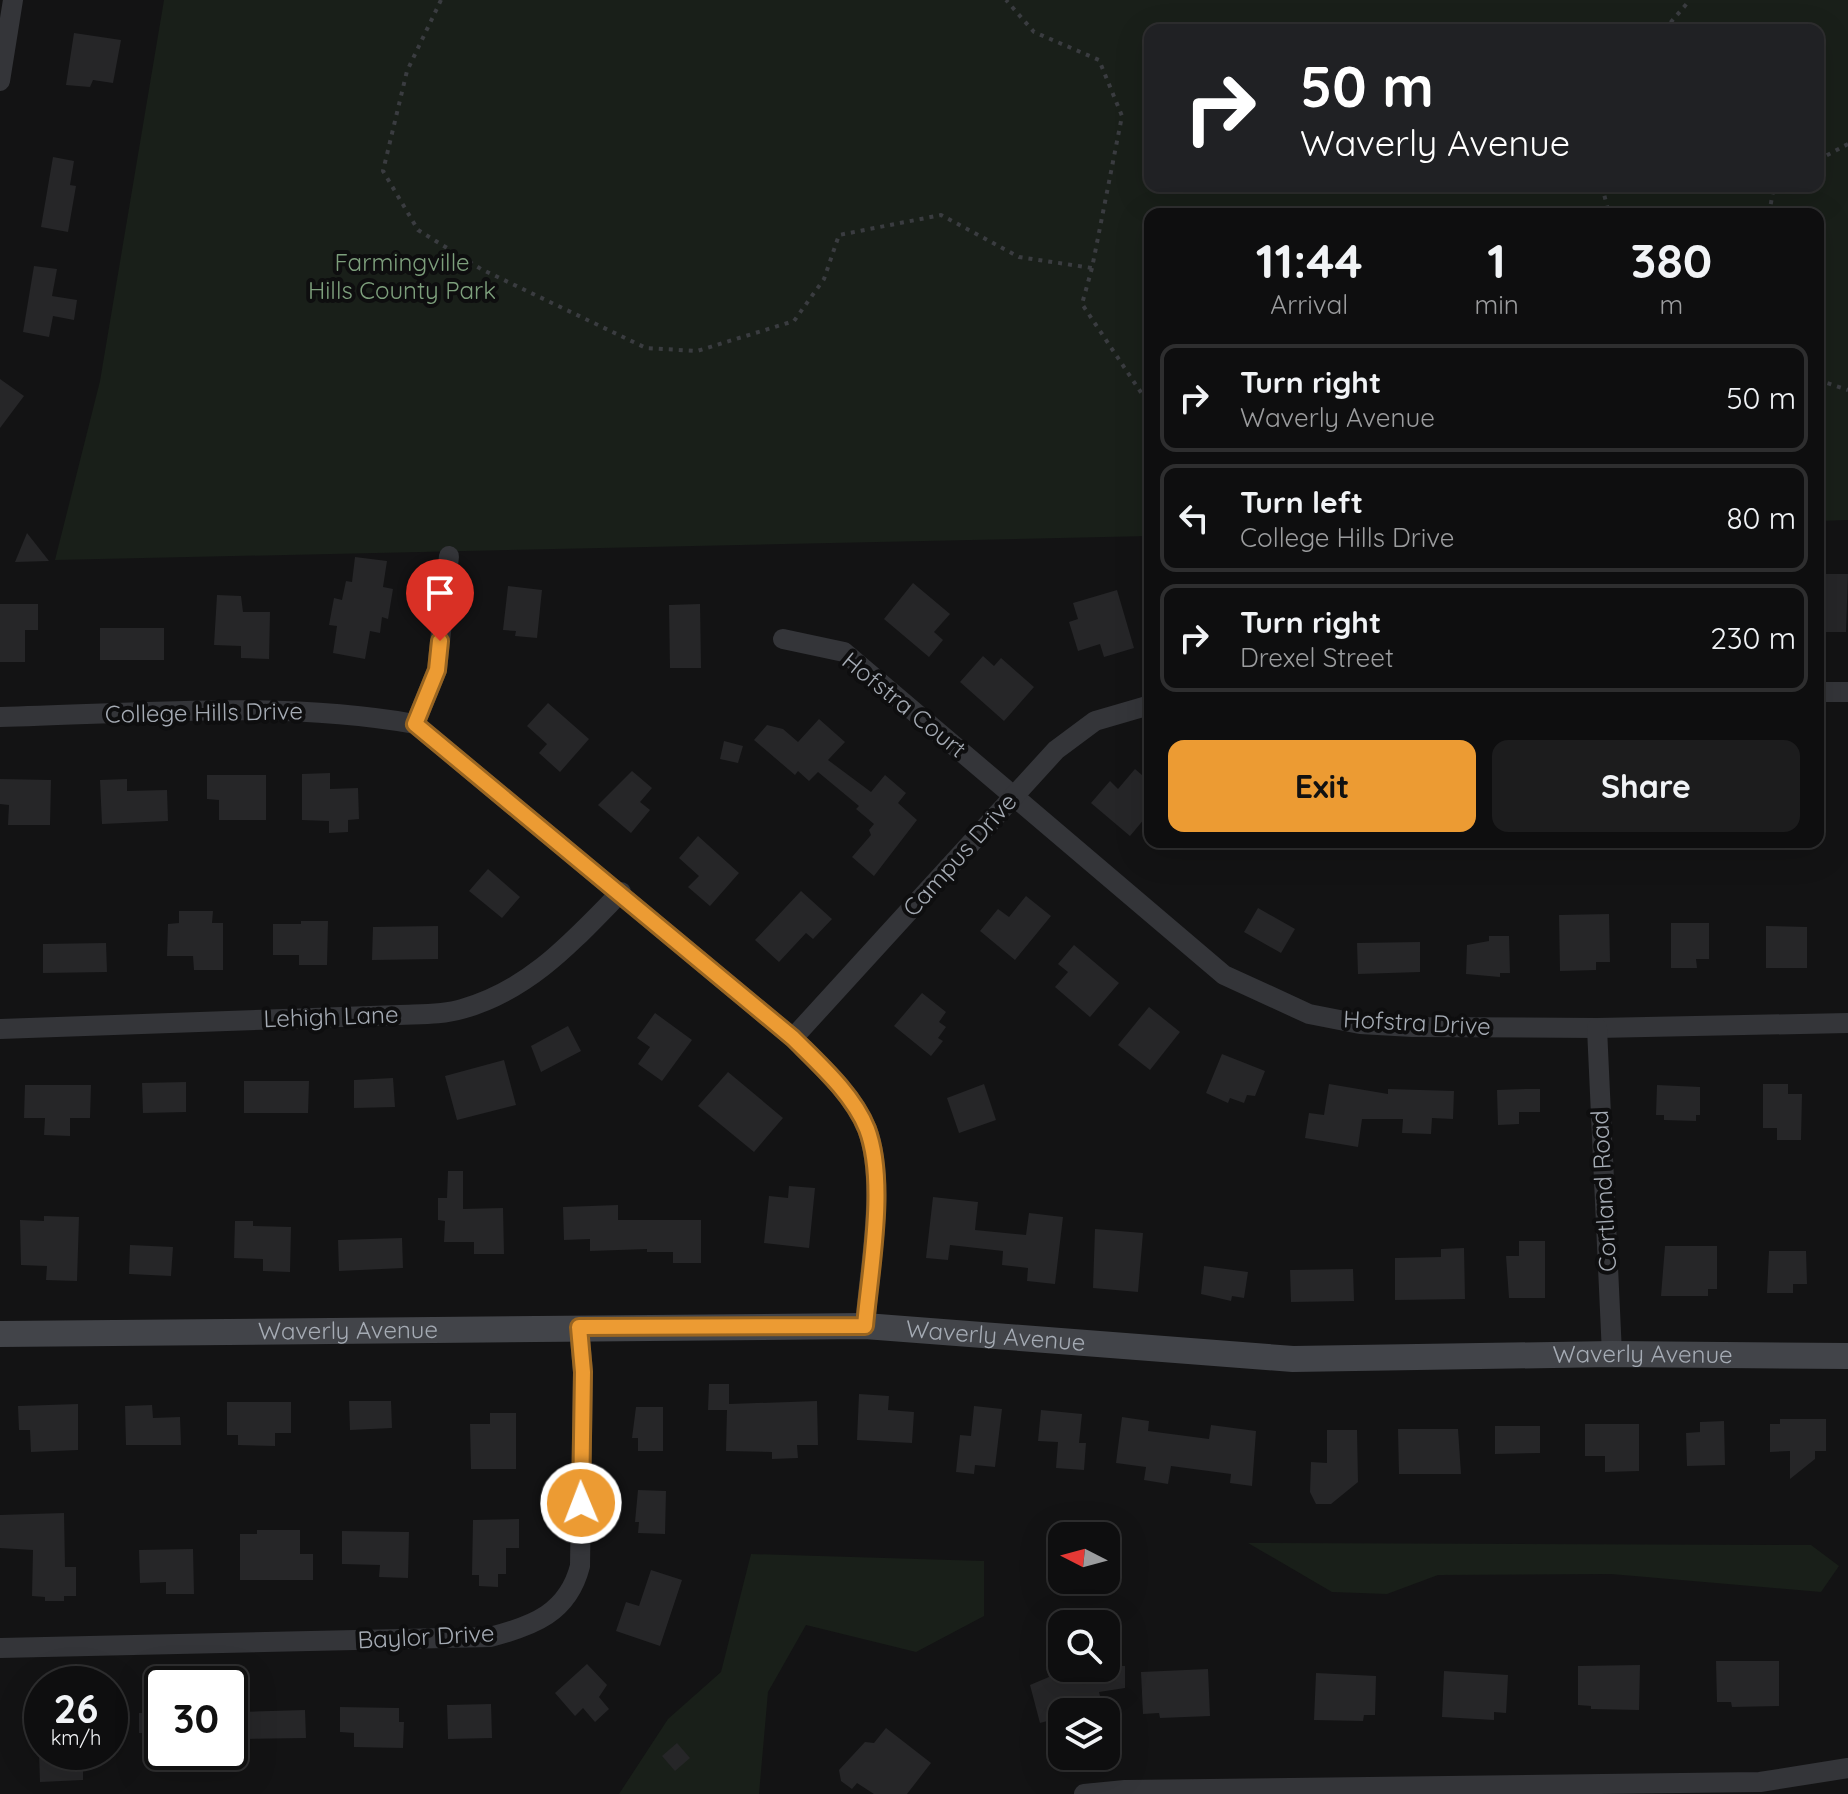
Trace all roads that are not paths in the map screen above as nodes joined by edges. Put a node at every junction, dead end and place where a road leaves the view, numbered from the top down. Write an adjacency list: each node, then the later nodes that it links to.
1 (13, 0): 2 (street)
2 (3, 51): 3 (street)
3 (0, 81)
4 (449, 556): 10 (street)
5 (783, 639): 11 (street, Hofstra Court)
6 (1824, 692): 7 (street)
7 (1848, 692)
8 (1144, 707): 11 (street, Campus Drive)
9 (0, 717): 10 (street, College Hills Drive)
10 (415, 724): 12 (street, College Hills Drive)
11 (1013, 796): 14 (street, Hofstra Drive); 16 (street, Campus Drive)
12 (621, 892): 15 (street, Lehigh Lane); 16 (street, College Hills Drive)
13 (1848, 1023): 14 (street, Hofstra Drive)
14 (1597, 1028): 20 (street, Cortland Road)
15 (0, 1029)
16 (793, 1038): 17 (street, College Hills Drive)
17 (865, 1326): 18 (street, Waverly Avenue); 20 (street, Waverly Avenue)
18 (579, 1327): 19 (street, Waverly Avenue); 22 (street, Baylor Drive)
19 (0, 1334)
20 (1612, 1354): 21 (street, Waverly Avenue)
21 (1848, 1356)
22 (0, 1648)
23 (1848, 1768): 24 (street)
24 (1084, 1794)

